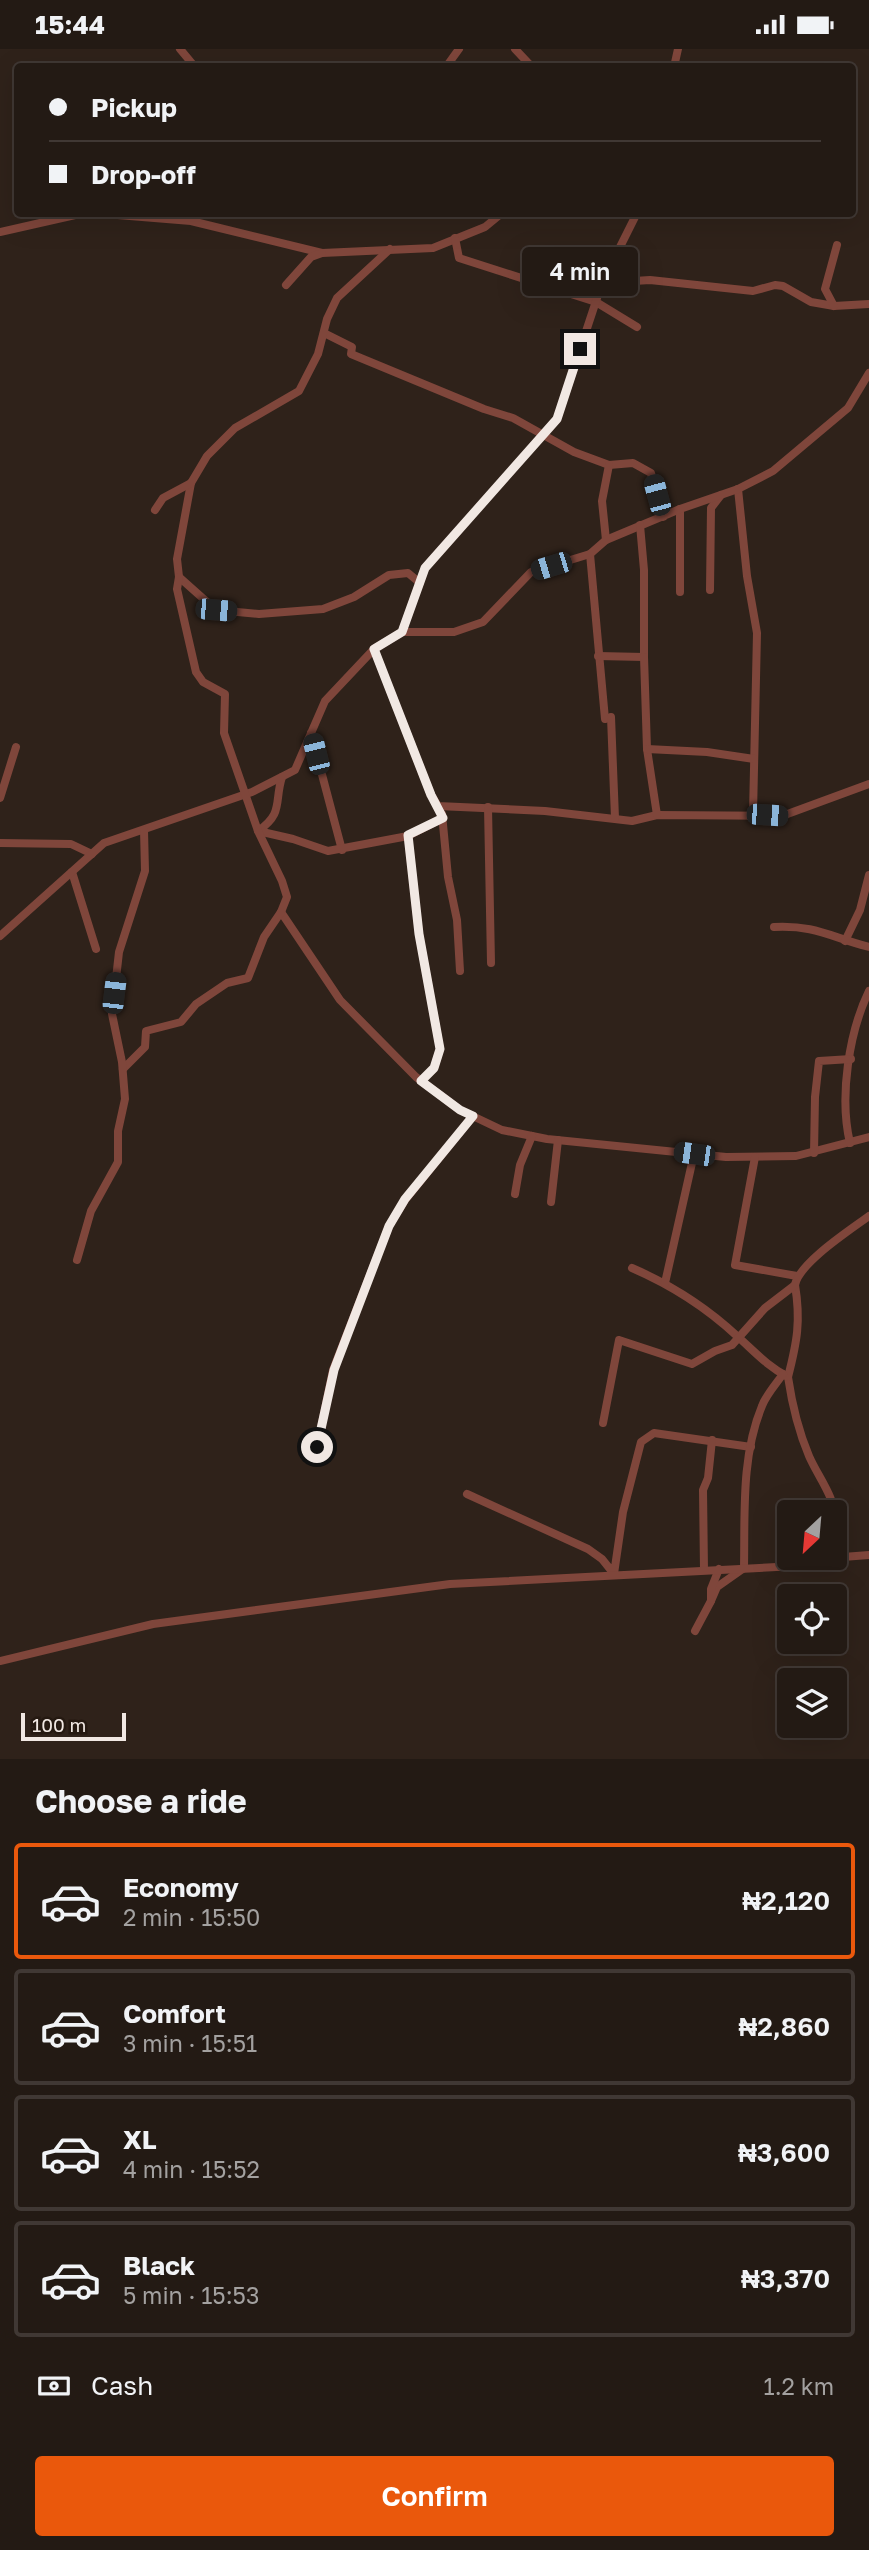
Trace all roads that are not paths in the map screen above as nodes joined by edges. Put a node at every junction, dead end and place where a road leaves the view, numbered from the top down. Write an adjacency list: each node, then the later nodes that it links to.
1 (180, 49): 3 (street)
2 (515, 49): 4 (street)
3 (192, 63)
4 (528, 63)
5 (66, 217): 9 (street)
6 (192, 217): 13 (street)
7 (497, 217): 10 (street)
8 (636, 217): 14 (street)
9 (0, 232)
10 (455, 239): 12 (street); 16 (street)
11 (837, 245): 18 (street)
12 (390, 250): 13 (street); 20 (street)
13 (322, 253): 15 (street)
14 (602, 283): 16 (street); 18 (street)
15 (286, 285)
16 (596, 302): 19 (street); 22 (street)
17 (869, 304): 18 (street)
18 (834, 306)
19 (637, 327)
20 (324, 333): 22 (street); 24 (street)
21 (869, 373): 25 (street)
22 (542, 436): 23 (street); 34 (street)
23 (609, 465): 29 (street); 31 (street)
24 (191, 483): 28 (street); 33 (street)
25 (738, 489): 26 (street); 44 (street)
26 (721, 495): 27 (street); 35 (street)
27 (680, 509): 29 (street); 36 (street)
28 (155, 510)
29 (663, 517): 30 (street)
30 (640, 525): 31 (street); 40 (street)
31 (606, 540): 32 (street)
32 (590, 554): 37 (street); 39 (street)
33 (179, 577): 34 (street); 47 (street)
34 (420, 583): 37 (street)
35 (710, 590)
36 (680, 592)
37 (402, 632): 38 (street)
38 (374, 649): 41 (street); 49 (street)
39 (598, 656): 40 (street); 54 (street)
40 (644, 657): 43 (street)
41 (311, 733): 45 (street); 59 (street)
42 (16, 747): 48 (street)
43 (647, 749): 44 (street); 52 (street)
44 (754, 759): 51 (street)
45 (282, 777): 47 (street); 56 (street)
46 (869, 784): 51 (street)
47 (245, 794): 55 (street); 56 (street)
48 (0, 798)
49 (438, 806): 50 (street); 53 (street)
50 (488, 807): 54 (street); 69 (street)
51 (753, 814): 52 (street)
52 (657, 815): 54 (street)
53 (443, 818): 57 (street); 70 (street)
54 (615, 818)
55 (144, 830): 60 (street); 73 (street)
56 (258, 831): 59 (street); 63 (street)
57 (408, 835): 59 (street); 74 (street)
58 (0, 843): 60 (street)
59 (342, 850)
60 (92, 854): 61 (street)
61 (72, 872): 65 (street); 68 (street)
62 (869, 874): 66 (street)
63 (282, 912): 73 (street); 74 (street)
64 (774, 927): 66 (street)
65 (0, 936)
66 (845, 941): 67 (street)
67 (869, 947)
68 (96, 949)
69 (491, 963)
70 (460, 971)
71 (869, 991): 72 (street)
72 (851, 1059): 79 (street); 80 (street)
73 (122, 1069): 86 (street)
74 (421, 1081): 75 (street)
75 (473, 1116): 76 (street); 94 (street)
76 (533, 1136): 78 (street); 83 (street)
77 (869, 1137): 79 (street)
78 (558, 1140): 81 (street); 84 (street)
79 (850, 1143): 80 (street)
80 (814, 1153): 82 (street)
81 (694, 1154): 82 (street); 89 (street)
82 (755, 1157): 88 (street)
83 (515, 1194)
84 (551, 1202)
85 (869, 1216): 88 (street)
86 (77, 1260)
87 (632, 1268): 89 (street)
88 (796, 1281): 90 (street); 91 (street)
89 (665, 1283): 90 (street)
90 (738, 1337): 91 (street); 92 (street)
91 (785, 1375): 95 (street); 97 (street)
92 (603, 1423)
93 (712, 1440): 95 (street); 103 (street); 104 (street)
94 (317, 1447)
95 (751, 1447): 101 (street)
96 (467, 1494): 104 (street)
97 (832, 1500)
98 (869, 1555): 99 (street)
99 (847, 1557)
100 (777, 1567): 101 (street)
101 (744, 1568): 102 (street); 105 (street)
102 (719, 1569): 103 (street); 105 (street)
103 (704, 1570): 104 (street)
104 (614, 1574): 107 (street)
105 (711, 1601): 106 (street)
106 (695, 1631)
107 (0, 1661)

